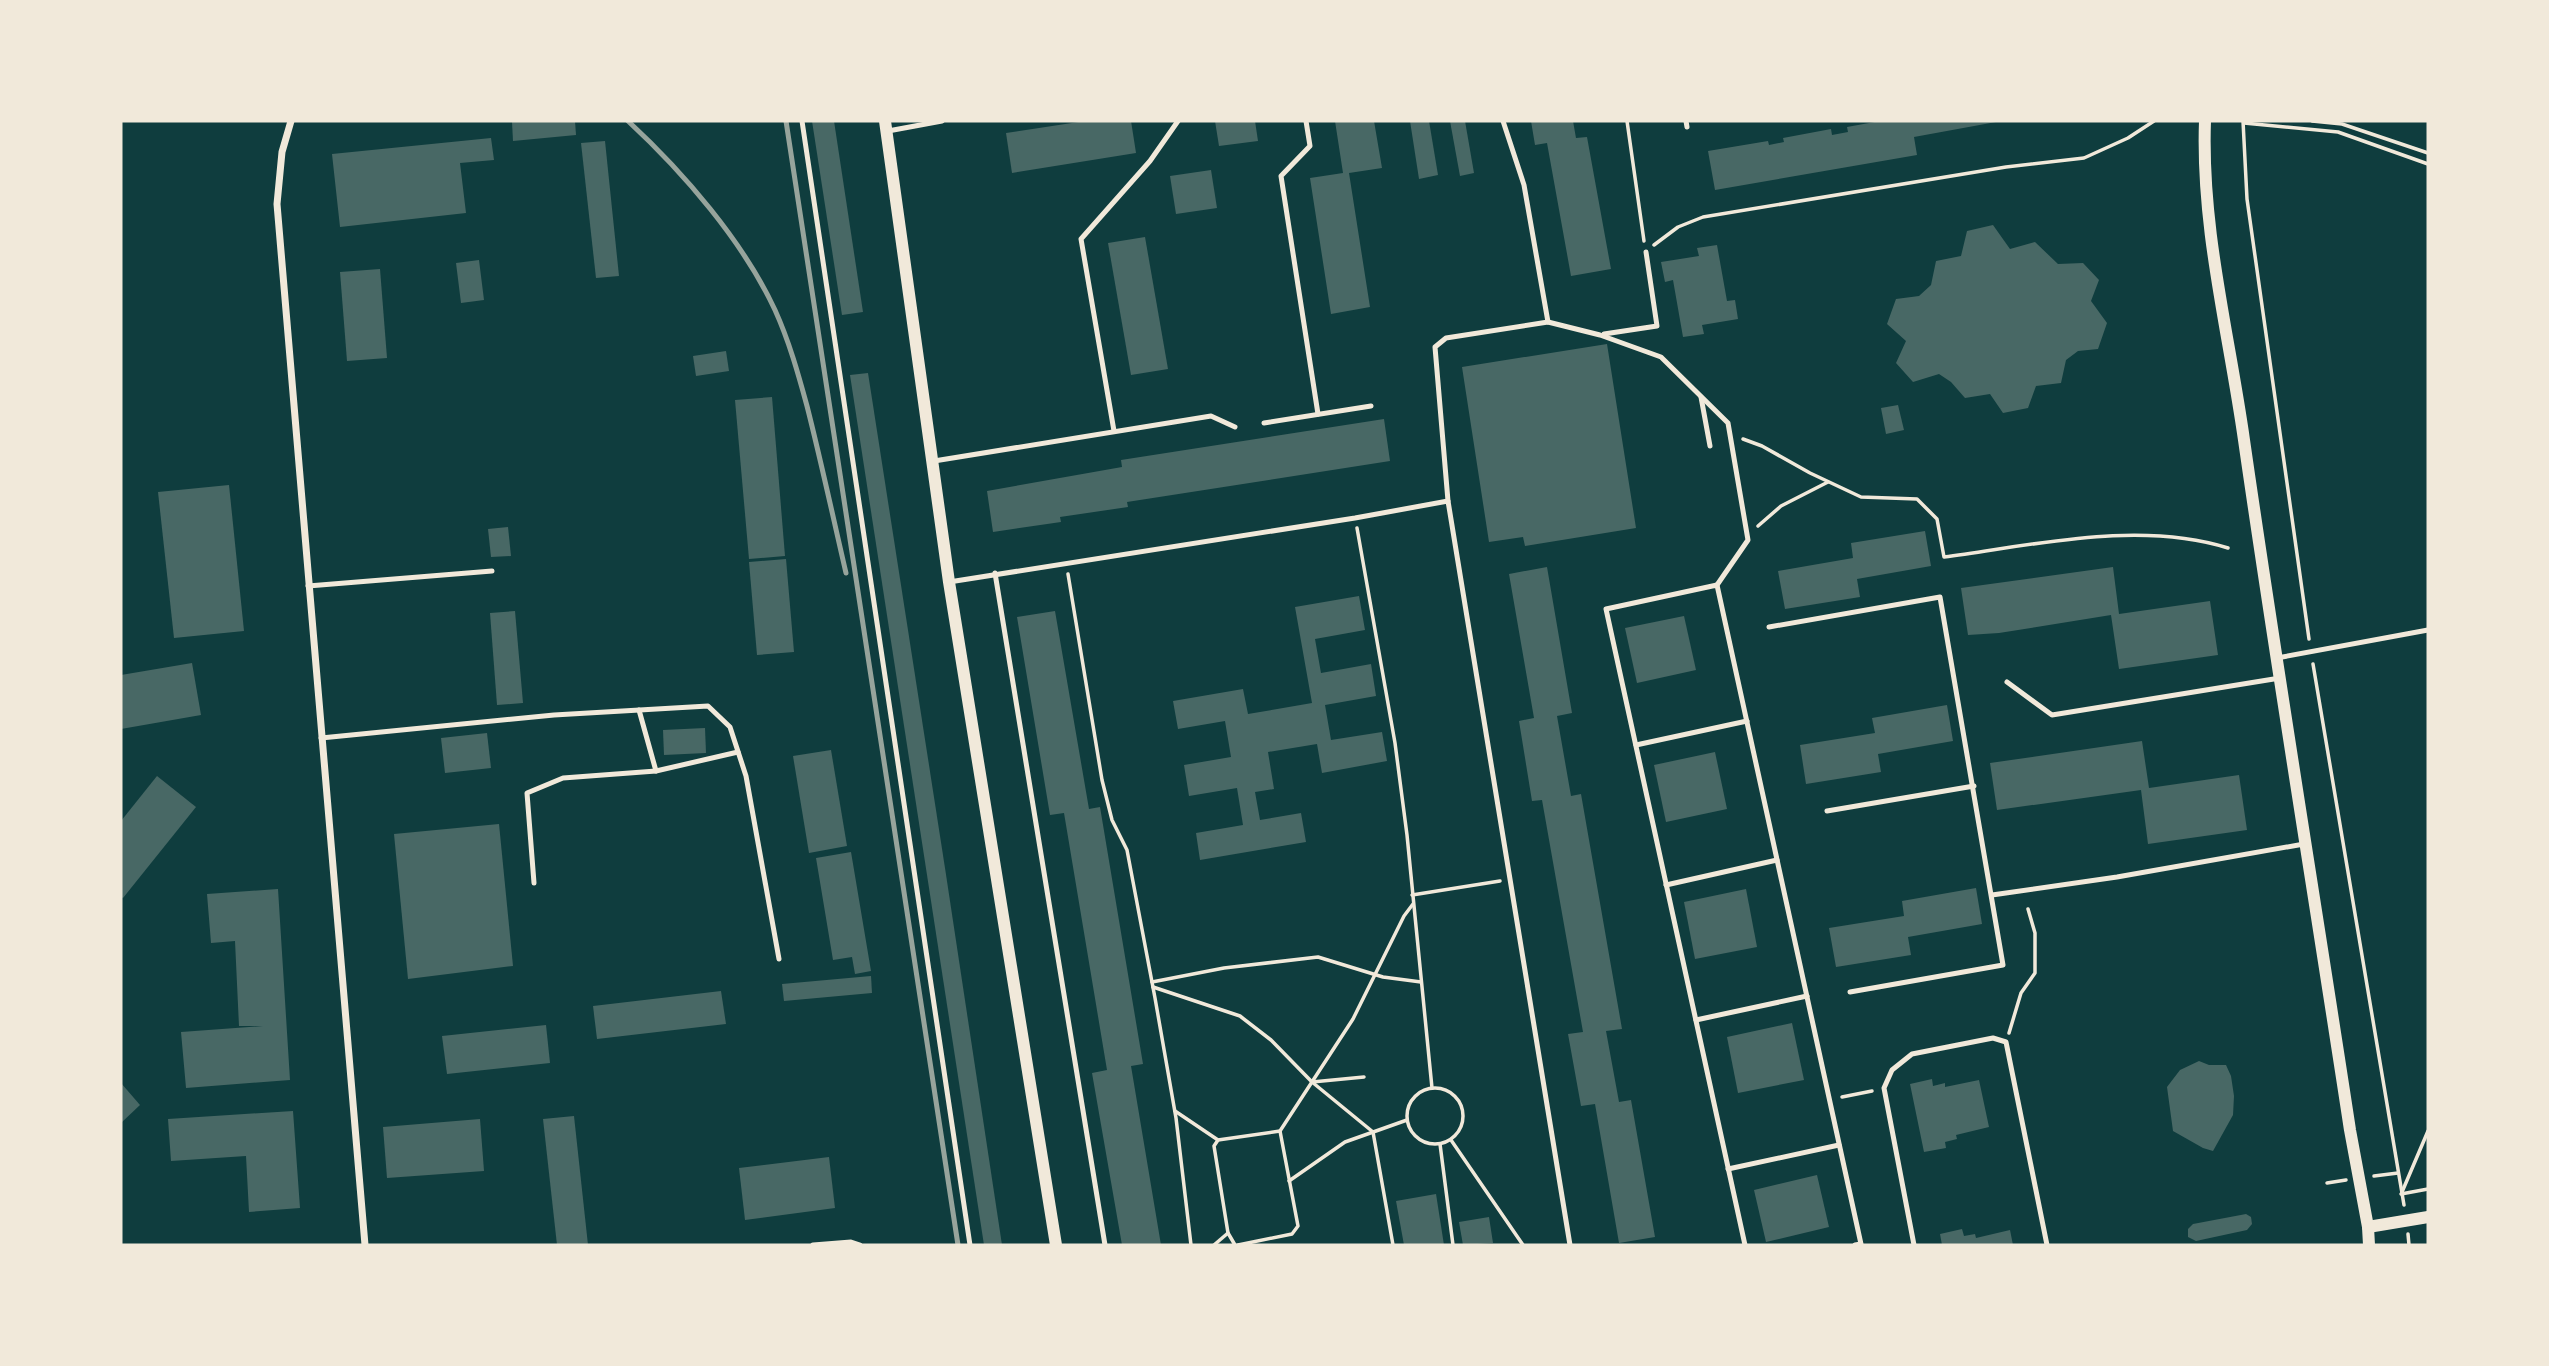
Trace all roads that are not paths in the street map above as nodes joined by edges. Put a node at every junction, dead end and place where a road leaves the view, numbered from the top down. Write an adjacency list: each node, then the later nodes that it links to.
1 (291, 121): 25 (street)
2 (802, 121): 55 (lane)
3 (942, 121): 8 (lane)
4 (1178, 121): 17 (lane)
5 (1306, 121): 14 (lane)
6 (1503, 121): 10 (lane)
7 (2205, 121): 28 (street)
8 (885, 126): 19 (street)
9 (1646, 252): 11 (lane)
10 (1548, 322): 11 (lane); 20 (lane)
11 (1600, 335): 12 (lane)
12 (1701, 397): 18 (lane); 24 (lane)
13 (1371, 406): 14 (lane)
14 (1318, 414): 15 (lane)
15 (1264, 423)
16 (1235, 427): 17 (lane)
17 (1114, 431): 19 (lane)
18 (1710, 446)
19 (931, 462): 23 (street)
20 (1448, 501): 22 (lane); 58 (lane)
21 (492, 571): 25 (lane)
22 (995, 573): 23 (lane); 57 (lane)
23 (949, 582): 56 (street)
24 (1717, 585): 32 (lane); 34 (lane)
25 (308, 586): 33 (street)
26 (1769, 627): 37 (lane)
27 (2428, 630): 28 (lane)
28 (2277, 658): 29 (street)
29 (2280, 678): 30 (lane); 39 (street)
30 (2007, 682)
31 (639, 710): 33 (lane); 35 (lane); 36 (lane)
32 (1747, 721): 34 (lane); 40 (lane)
33 (321, 738): 52 (street)
34 (1636, 745): 42 (lane)
35 (738, 752): 36 (lane); 44 (lane)
36 (656, 771): 41 (lane)
37 (1974, 786): 38 (lane); 43 (lane)
38 (1827, 811)
39 (2307, 843): 43 (lane); 51 (street)
40 (1777, 860): 42 (lane); 46 (lane)
41 (534, 883)
42 (1666, 884): 47 (lane)
43 (1992, 895): 45 (lane)
44 (779, 959)
45 (1850, 992)
46 (1807, 996): 47 (lane); 48 (lane)
47 (1696, 1020): 49 (lane)
48 (1839, 1145): 49 (lane); 60 (lane)
49 (1728, 1169): 59 (lane)
50 (2428, 1217): 51 (street)
51 (2368, 1227): 63 (street)
52 (365, 1245)
53 (813, 1245): 54 (lane)
54 (860, 1245)
55 (970, 1245)
56 (1056, 1245)
57 (1105, 1245)
58 (1570, 1245)
59 (1745, 1245)
60 (1855, 1245)
61 (1914, 1245): 62 (lane)
62 (2047, 1245)
63 (2369, 1245)

